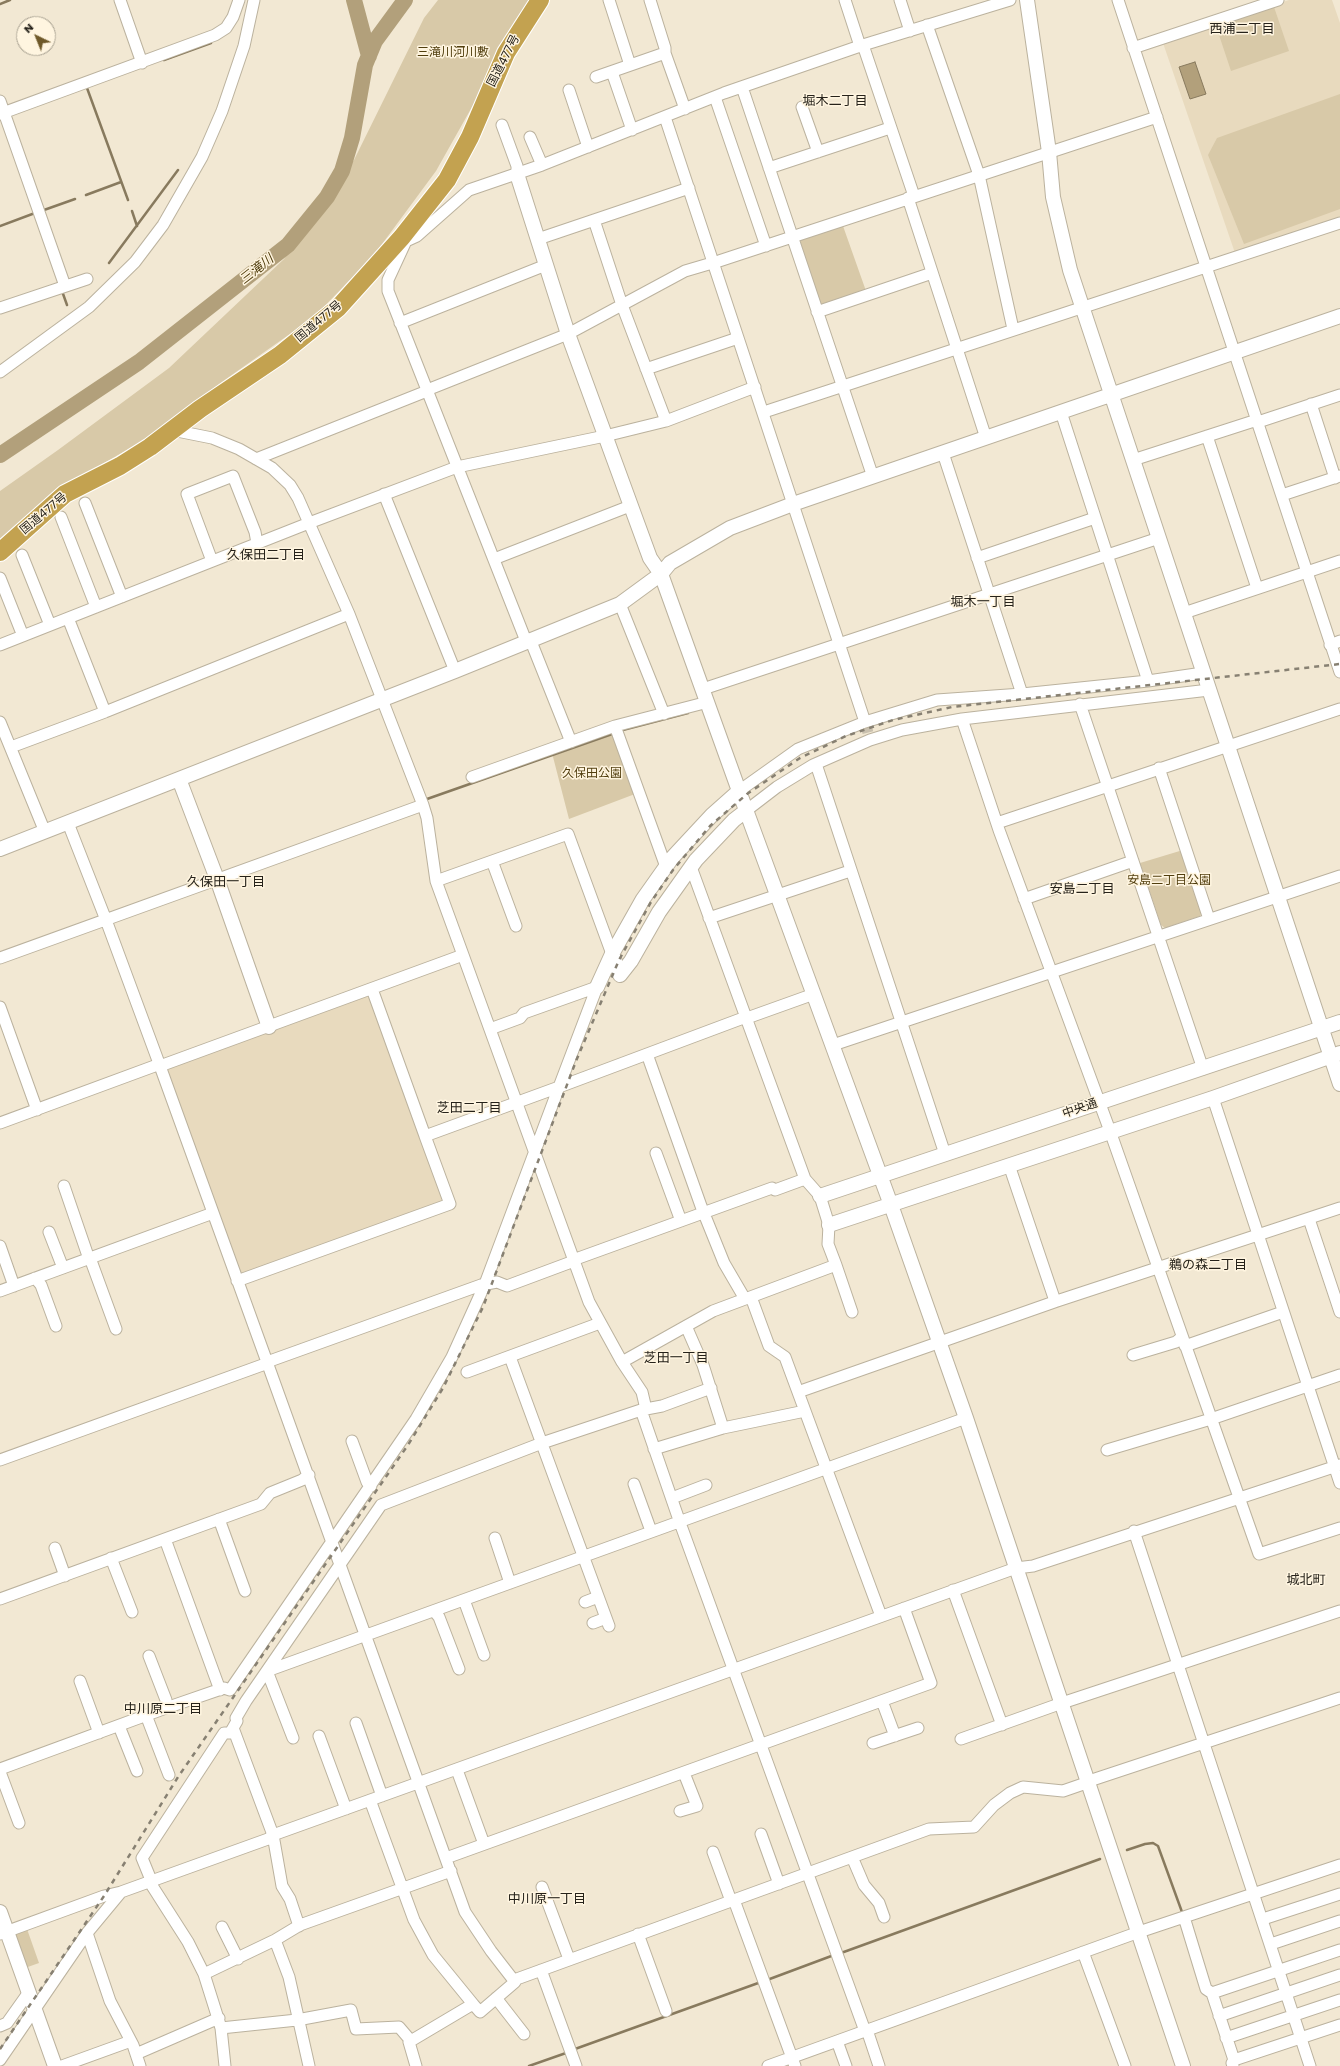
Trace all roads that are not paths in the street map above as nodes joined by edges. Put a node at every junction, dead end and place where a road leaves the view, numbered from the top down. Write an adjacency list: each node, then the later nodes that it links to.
1 (120, 0): 18 (street)
2 (239, 0): 18 (street)
3 (254, 0): 68 (street)
4 (540, 0): 47 (highway, 国道477号)
5 (609, 0): 19 (street)
6 (650, 0): 17 (street)
7 (845, 0): 15 (street)
8 (900, 0): 14 (street)
9 (1009, 0): 13 (street)
10 (1027, 0): 37 (street)
11 (1118, 0): 16 (street)
12 (1278, 0): 16 (street)
13 (928, 25): 14 (street); 41 (street)
14 (910, 31): 15 (street)
15 (861, 46): 22 (street); 32 (street)
16 (1133, 48): 30 (street)
17 (665, 53): 19 (street); 27 (street)
18 (142, 62): 28 (street)
19 (630, 66): 20 (street)
20 (612, 72): 21 (street); 33 (street)
21 (596, 77)
22 (742, 87): 24 (street); 39 (street)
23 (568, 90): 35 (street)
24 (715, 97): 27 (street); 49 (street)
25 (0, 101): 28 (street)
26 (802, 107): 36 (street)
27 (685, 109): 29 (street)
28 (2, 114): 55 (street)
29 (665, 117): 33 (street); 42 (street)
30 (1157, 117): 37 (street); 52 (street)
31 (502, 126): 40 (street)
32 (890, 128): 36 (street); 43 (street)
33 (632, 130): 35 (street)
34 (530, 137): 38 (street)
35 (588, 147): 38 (street)
36 (818, 152): 39 (street)
37 (1049, 152): 41 (street); 57 (street)
38 (542, 165): 40 (street)
39 (769, 168): 46 (street)
40 (517, 174): 47 (street); 48 (street)
41 (978, 175): 43 (street); 62 (street)
42 (689, 188): 44 (street); 50 (street)
43 (911, 197): 46 (street); 53 (street)
44 (594, 220): 48 (street); 56 (street)
45 (1340, 223): 52 (street)
46 (792, 237): 49 (street); 59 (street)
47 (404, 239): 61 (street); 79 (highway, 国道477号)
48 (538, 239): 51 (street)
49 (766, 246): 50 (street)
50 (713, 262): 56 (street); 64 (street)
51 (546, 265): 61 (street); 63 (street)
52 (1206, 267): 57 (street); 66 (street)
53 (932, 273): 59 (street); 65 (street)
54 (87, 279): 55 (street)
55 (65, 286): 58 (street)
56 (622, 305): 63 (street); 67 (street)
57 (1082, 306): 62 (street); 72 (street)
58 (0, 308)
59 (817, 312): 69 (street)
60 (1340, 316): 66 (street)
61 (400, 323): 71 (street)
62 (1013, 329): 65 (street)
63 (568, 334): 71 (street); 80 (street)
64 (738, 338): 67 (street); 70 (street)
65 (956, 348): 69 (street); 82 (street)
66 (1235, 352): 72 (street); 78 (street)
67 (646, 368): 77 (street)
68 (0, 372)
69 (842, 386): 75 (street); 87 (street)
70 (755, 387): 75 (street); 77 (street)
71 (427, 390): 84 (street); 86 (street)
72 (1110, 394): 76 (street); 85 (street)
73 (1340, 395): 74 (street)
74 (1311, 404): 78 (street); 88 (street)
75 (764, 412): 92 (street)
76 (1061, 412): 82 (street); 95 (street)
77 (666, 421): 80 (street)
78 (1257, 421): 81 (street); 90 (street)
79 (172, 430): 84 (street); 99 (highway, 国道477号)
80 (605, 436): 86 (street); 93 (street)
81 (1207, 436): 85 (street); 109 (street)
82 (986, 438): 83 (street)
83 (943, 453): 87 (street); 102 (street)
84 (256, 459): 96 (street)
85 (1133, 460): 97 (street)
86 (457, 467): 89 (street); 103 (street)
87 (873, 477): 92 (street)
88 (1338, 477): 90 (street)
89 (384, 494): 96 (street); 123 (street)
90 (1282, 495): 106 (street)
91 (86, 503): 111 (street)
92 (794, 504): 107 (street); 120 (street)
93 (630, 506): 103 (street); 107 (street)
94 (61, 518): 113 (street)
95 (1096, 518): 101 (street); 102 (street)
96 (309, 523): 98 (street); 115 (street)
97 (1159, 538): 101 (street); 114 (street)
98 (256, 544): 104 (street); 104 (street)
99 (0, 552)
100 (22, 555): 117 (street)
101 (1107, 555): 110 (street); 126 (street)
102 (977, 558): 110 (street)
103 (494, 559): 119 (street)
104 (212, 561): 111 (street)
105 (1340, 561): 106 (street)
106 (1307, 572): 109 (street); 121 (street)
107 (661, 574): 112 (street); 129 (street)
108 (0, 578): 118 (street)
109 (1257, 588): 114 (street)
110 (989, 595): 120 (street); 128 (street)
111 (122, 597): 113 (street)
112 (620, 604): 119 (street); 134 (street)
113 (96, 607): 116 (street)
114 (1184, 613): 125 (street)
115 (349, 614): 130 (street); 133 (street)
116 (68, 618): 117 (street); 133 (street)
117 (50, 625): 118 (street)
118 (23, 636): 122 (street)
119 (528, 640): 123 (street); 139 (street)
120 (840, 643): 129 (street); 137 (street)
121 (1335, 643): 124 (street)
122 (0, 645)
123 (455, 671): 130 (street)
124 (1340, 672)
125 (1203, 673): 126 (street); 127 (street)
126 (1148, 681): 128 (street)
127 (1209, 690): 131 (street); 140 (street)
128 (1022, 694): 137 (street)
129 (705, 696): 134 (street); 147 (street)
130 (381, 700): 145 (street); 148 (street)
131 (1080, 704): 135 (street); 146 (street)
132 (1340, 709): 140 (street)
133 (105, 712): 141 (street)
134 (664, 714): 138 (street)
135 (962, 719): 142 (street); 151 (street)
136 (0, 722): 141 (street)
137 (865, 722): 147 (street)
138 (616, 730): 139 (street); 156 (street)
139 (571, 742): 144 (street)
140 (1227, 746): 143 (street); 163 (street)
141 (11, 747): 152 (street)
142 (816, 764): 149 (street); 158 (street)
143 (1159, 768): 146 (street); 166 (street)
144 (472, 777)
145 (179, 779): 150 (street); 160 (street)
146 (1108, 786): 151 (street); 155 (street)
147 (739, 790): 149 (street); 156 (street)
148 (423, 805): 160 (street); 161 (street)
149 (747, 810): 157 (street); 162 (street)
150 (68, 823): 152 (street); 167 (street)
151 (997, 823): 164 (street)
152 (45, 832): 153 (street)
153 (0, 849)
154 (492, 861): 161 (street); 168 (street); 170 (street)
155 (1133, 861): 164 (street); 169 (street)
156 (666, 867): 170 (street)
157 (691, 867): 165 (street); 170 (street)
158 (850, 871): 162 (street); 180 (street)
159 (1340, 876): 163 (street)
160 (217, 879): 167 (street); 181 (street)
161 (436, 881): 171 (street)
162 (778, 895): 165 (street); 176 (street)
163 (1277, 897): 166 (street); 183 (street)
164 (1024, 899): 173 (street)
165 (709, 918): 178 (street)
166 (1209, 919): 169 (street)
167 (106, 920): 172 (street); 187 (street)
168 (516, 926)
169 (1158, 936): 173 (street); 188 (street)
170 (612, 954): 174 (street)
171 (463, 955): 175 (street); 182 (street)
172 (0, 958)
173 (1051, 972): 180 (street); 193 (street)
174 (597, 987): 182 (street); 190 (street)
175 (372, 990): 181 (street); 197 (street)
176 (814, 994): 178 (street); 184 (street)
177 (0, 1007): 194 (street)
178 (747, 1018): 185 (street); 203 (street)
179 (1340, 1022): 183 (street, 中央通)
180 (902, 1023): 184 (street); 200 (street)
181 (269, 1027): 187 (street)
182 (490, 1028): 192 (street)
183 (1321, 1028): 186 (street); 188 (street, 中央通)
184 (832, 1045): 202 (street)
185 (648, 1054): 190 (street); 208 (street)
186 (1335, 1055): 189 (street); 191 (street)
187 (160, 1065): 194 (street); 209 (street)
188 (1203, 1069): 193 (street, 中央通)
189 (1340, 1084)
190 (559, 1087): 192 (street); 198 (street)
191 (1213, 1098): 196 (street); 214 (street)
192 (517, 1102): 197 (street); 198 (street)
193 (1099, 1102): 196 (street); 200 (street, 中央通)
194 (37, 1110): 195 (street)
195 (0, 1124)
196 (1110, 1131): 201 (street); 220 (street)
197 (425, 1136): 222 (street)
198 (535, 1153): 217 (street); 223 (street)
199 (656, 1153): 211 (street)
200 (945, 1154): 202 (street, 中央通)
201 (1009, 1165): 206 (street); 227 (street)
202 (879, 1176): 205 (street, 中央通); 206 (street)
203 (805, 1179): 205 (street); 208 (street)
204 (64, 1186): 216 (street)
205 (820, 1196): 212 (street)
206 (891, 1205): 212 (street); 235 (street)
207 (1340, 1208): 210 (street)
208 (705, 1212): 211 (street); 226 (street)
209 (213, 1213): 216 (street); 222 (street)
210 (1309, 1219): 214 (street); 230 (street)
211 (680, 1221): 217 (street)
212 (829, 1225): 218 (street)
213 (49, 1232): 219 (street)
214 (1258, 1235): 220 (street); 229 (street)
215 (0, 1246): 224 (street)
216 (90, 1258): 219 (street); 234 (street)
217 (574, 1261): 223 (street); 231 (street)
218 (836, 1266): 226 (street); 228 (street)
219 (62, 1268): 221 (street)
220 (1158, 1269): 227 (street); 236 (street)
221 (35, 1278): 224 (street); 232 (street)
222 (237, 1281): 240 (street)
223 (484, 1284): 240 (street); 262 (street)
224 (14, 1286): 225 (street)
225 (0, 1291)
226 (748, 1298): 233 (street); 245 (street)
227 (1057, 1301): 235 (street)
228 (852, 1312)
229 (1283, 1312): 236 (street); 243 (street)
230 (1340, 1312)
231 (600, 1323): 238 (street); 239 (street)
232 (56, 1326)
233 (686, 1326): 239 (street); 244 (street)
234 (116, 1329)
235 (939, 1341): 245 (street); 248 (street)
236 (1184, 1342): 237 (street); 249 (street)
237 (1134, 1355)
238 (510, 1357): 241 (street); 252 (street)
239 (622, 1362): 246 (street)
240 (268, 1363): 255 (street); 258 (street)
241 (468, 1372)
242 (1340, 1375): 243 (street)
243 (1308, 1385): 249 (street); 256 (street)
244 (711, 1388): 246 (street); 250 (street)
245 (798, 1392): 247 (street)
246 (643, 1409): 252 (street); 253 (street)
247 (805, 1411): 250 (street); 257 (street)
248 (966, 1418): 257 (street); 277 (street)
249 (1211, 1419): 254 (street); 264 (street)
250 (723, 1428): 253 (street)
251 (352, 1441): 262 (street)
252 (542, 1443): 274 (street); 276 (street)
253 (654, 1449): 263 (street)
254 (1107, 1450)
255 (0, 1460)
256 (1337, 1465): 259 (street); 264 (street)
257 (827, 1468): 266 (street); 290 (street)
258 (309, 1475): 265 (street); 272 (street)
259 (1340, 1483)
260 (634, 1484): 268 (street)
261 (706, 1485): 263 (street)
262 (371, 1486): 272 (street)
263 (672, 1498): 266 (street)
264 (1239, 1498): 267 (street); 269 (street)
265 (219, 1519): 271 (street); 281 (street)
266 (679, 1520): 268 (street); 297 (street)
267 (1340, 1528)
268 (651, 1531): 274 (street)
269 (1134, 1531): 277 (street); 295 (street)
270 (495, 1538): 279 (street)
271 (164, 1539): 275 (street); 300 (street)
272 (332, 1540): 276 (street); 300 (street)
273 (54, 1548): 278 (street)
274 (583, 1556): 279 (street); 282 (street)
275 (111, 1558): 278 (street); 289 (street)
276 (341, 1564): 292 (street); 298 (street)
277 (1016, 1568): 280 (street); 303 (street)
278 (65, 1576): 283 (street)
279 (510, 1583): 284 (street)
280 (953, 1590): 286 (street); 307 (street)
281 (245, 1591)
282 (598, 1597): 285 (street); 291 (street)
283 (0, 1599)
284 (464, 1600): 287 (street); 293 (street)
285 (585, 1602)
286 (904, 1608): 290 (street); 302 (street)
287 (434, 1611): 292 (street); 296 (street)
288 (1340, 1611): 295 (street)
289 (132, 1612)
290 (881, 1616): 297 (street)
291 (593, 1623)
292 (366, 1635): 298 (street); 325 (street)
293 (484, 1655)
294 (149, 1656): 304 (street)
295 (1178, 1664): 303 (street); 316 (street)
296 (458, 1669)
297 (733, 1670): 318 (street); 319 (street)
298 (267, 1671): 309 (street); 314 (street)
299 (80, 1681): 311 (street)
300 (220, 1690): 304 (street)
301 (1340, 1698): 316 (street)
302 (882, 1701): 313 (street); 318 (street)
303 (1062, 1703): 307 (street); 324 (street)
304 (166, 1708): 305 (street)
305 (146, 1715): 308 (street); 323 (street)
306 (356, 1723): 326 (street)
307 (1002, 1725): 315 (street)
308 (119, 1726): 311 (street); 321 (street)
309 (233, 1728): 332 (street); 340 (street)
310 (918, 1728): 313 (street)
311 (99, 1733): 320 (street)
312 (319, 1736): 328 (street)
313 (895, 1736): 317 (street)
314 (293, 1738)
315 (961, 1740)
316 (1204, 1742): 324 (street); 345 (street)
317 (873, 1743)
318 (761, 1745): 322 (street); 339 (street)
319 (456, 1770): 325 (street); 333 (street)
320 (0, 1771): 330 (street)
321 (137, 1771)
322 (684, 1773): 329 (street); 333 (street)
323 (169, 1775)
324 (1089, 1782): 335 (street); 355 (street)
325 (419, 1783): 326 (street); 336 (street)
326 (382, 1796): 327 (street)
327 (370, 1800): 328 (street); 343 (street)
328 (346, 1809): 332 (street)
329 (680, 1811)
330 (19, 1823)
331 (762, 1834): 341 (street)
332 (273, 1835): 340 (street); 353 (street)
333 (484, 1844): 336 (street)
334 (713, 1852): 347 (street)
335 (852, 1857): 339 (street); 350 (street)
336 (446, 1858): 338 (street)
337 (1340, 1866): 345 (street)
338 (451, 1871): 343 (street); 369 (street)
339 (808, 1874): 341 (street); 384 (street)
340 (150, 1880): 344 (street); 367 (street)
341 (779, 1884): 347 (street)
342 (542, 1887): 364 (street)
343 (401, 1888): 353 (street); 375 (street)
344 (121, 1892): 356 (street); 357 (street)
345 (1254, 1894): 349 (street); 351 (street)
346 (1340, 1894): 351 (street)
347 (733, 1900): 358 (street); 393 (street)
348 (0, 1912): 356 (street)
349 (1184, 1917): 355 (street); 371 (street)
350 (884, 1918)
351 (1263, 1919): 360 (street)
352 (1340, 1921): 360 (street)
353 (299, 1926): 359 (street)
354 (222, 1927): 363 (street)
355 (1139, 1932): 362 (street); 406 (street)
356 (4, 1933): 370 (street)
357 (87, 1933): 376 (street); 388 (street)
358 (638, 1934): 364 (street); 377 (street)
359 (276, 1940): 363 (street); 380 (street)
360 (1271, 1944): 366 (street)
361 (1340, 1950): 366 (street)
362 (1083, 1952): 384 (street); 405 (street)
363 (238, 1958): 367 (street)
364 (569, 1959): 365 (street)
365 (540, 1970): 369 (street); 401 (street)
366 (1280, 1971): 371 (street); 372 (street)
367 (204, 1974): 381 (street)
368 (1340, 1975): 372 (street)
369 (514, 1980): 373 (street)
370 (29, 1992): 376 (street); 383 (street)
371 (1212, 1993): 379 (street)
372 (1287, 1993): 378 (street); 379 (street)
373 (496, 1998): 375 (street); 385 (street)
374 (1340, 2000): 378 (street)
375 (473, 2004): 389 (street)
376 (35, 2010): 392 (street); 395 (street)
377 (666, 2011)
378 (1294, 2015): 386 (street); 387 (street)
379 (1219, 2016): 386 (street)
380 (298, 2020): 381 (street); 389 (street); 399 (street)
381 (220, 2023): 391 (street); 398 (street)
382 (1340, 2025): 387 (street)
383 (0, 2026)
384 (866, 2031): 390 (street); 404 (street)
385 (524, 2034)
386 (1226, 2038): 394 (street)
387 (1302, 2038): 394 (street); 407 (street)
388 (132, 2041): 391 (street); 396 (street)
389 (411, 2041): 400 (street)
390 (837, 2041): 393 (street); 403 (street)
391 (136, 2054): 397 (street)
392 (0, 2060)
393 (794, 2062): 402 (street)
394 (1233, 2063)
395 (55, 2066)
396 (62, 2066)
397 (140, 2066)
398 (225, 2066)
399 (309, 2066)
400 (416, 2066)
401 (576, 2066)
402 (768, 2066)
403 (846, 2066)
404 (879, 2066)
405 (1125, 2066)
406 (1183, 2066)
407 (1310, 2066)

